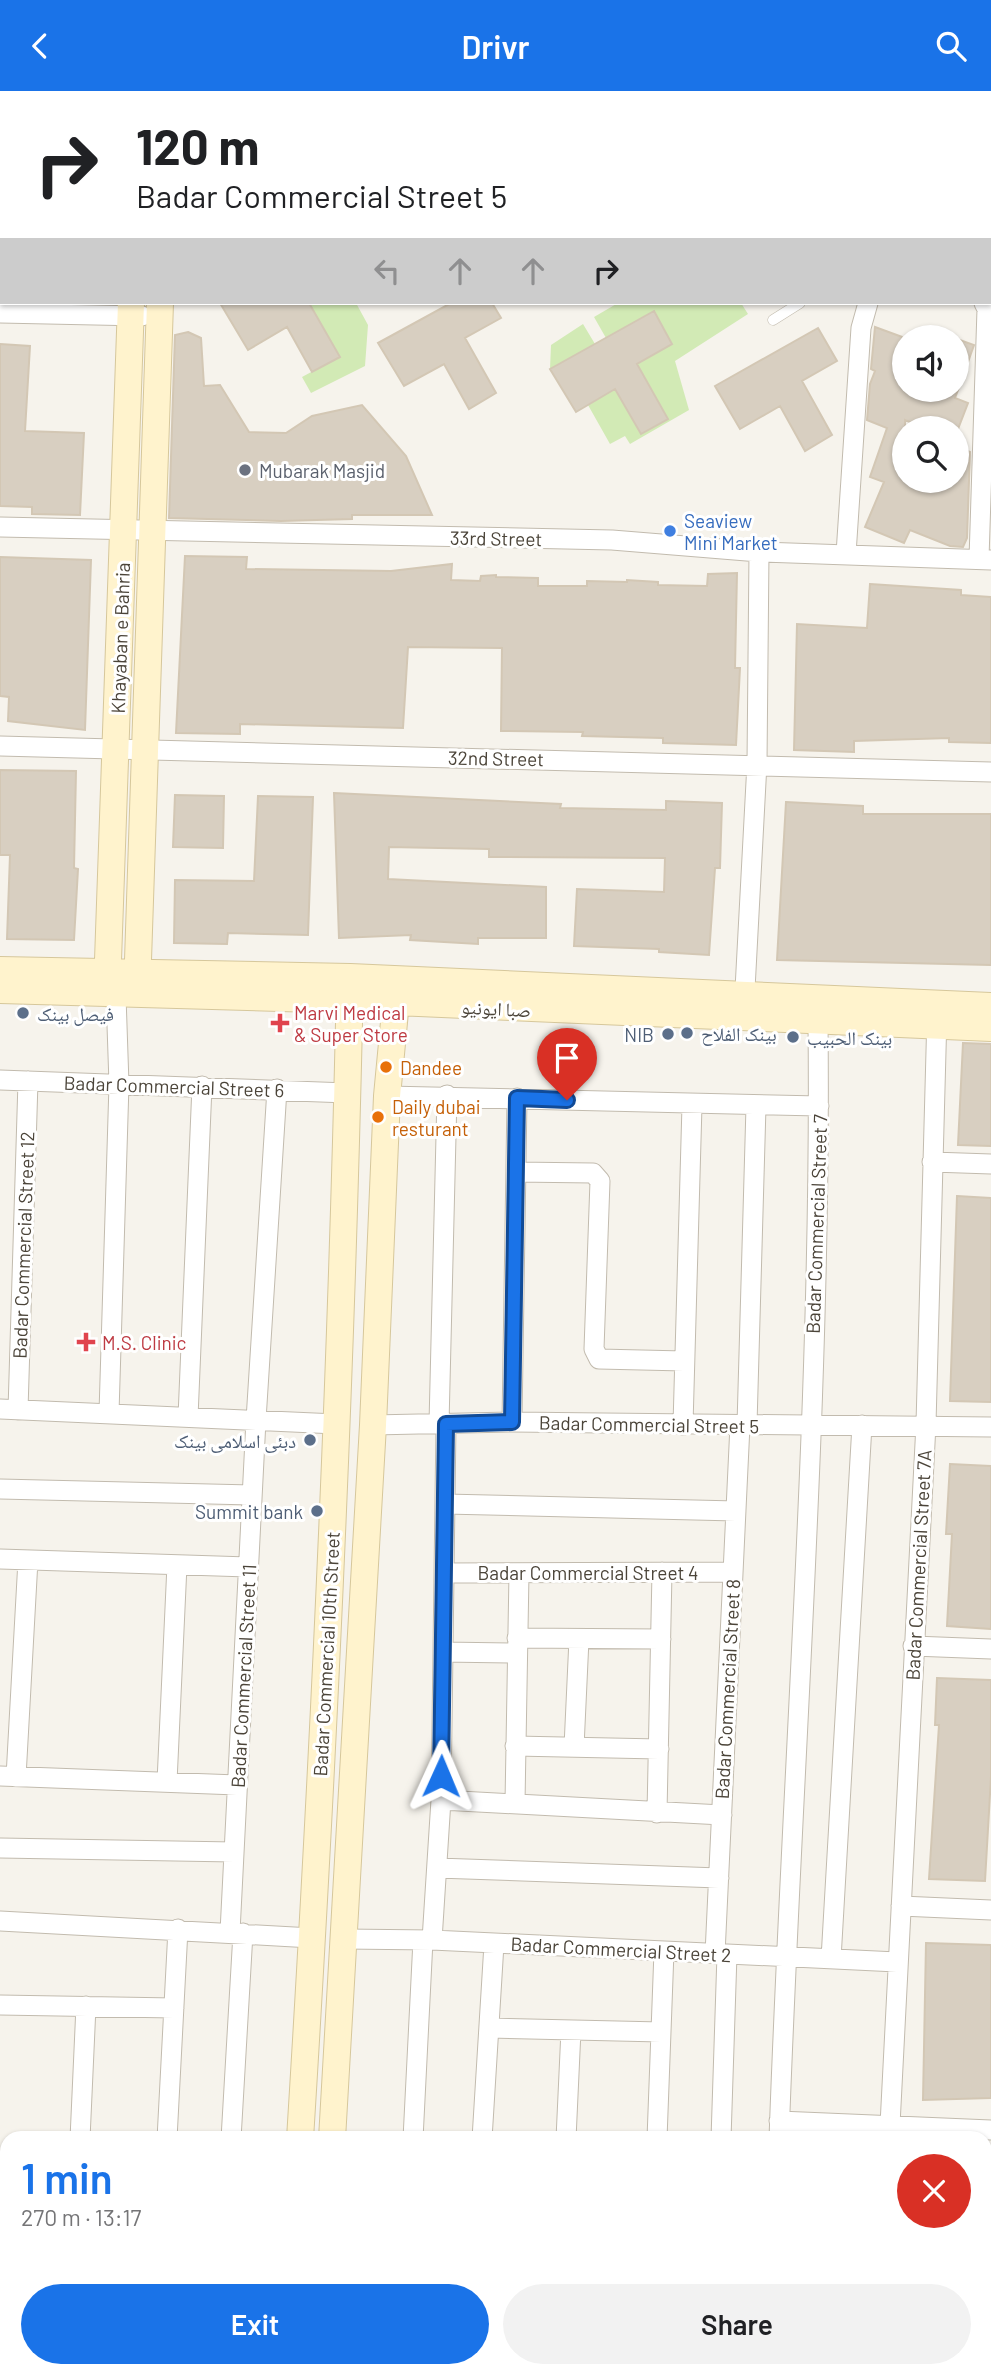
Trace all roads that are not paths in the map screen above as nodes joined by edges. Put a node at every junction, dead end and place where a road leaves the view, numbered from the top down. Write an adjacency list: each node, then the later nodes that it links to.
1 (797, 305): 7 (lane)
2 (867, 305): 12 (street)
3 (985, 305): 13 (street)
4 (130, 309): 5 (street); 6 (street); 9 (main road, Khayaban e Bahria)
5 (160, 310): 10 (main road)
6 (0, 313)
7 (773, 320)
8 (0, 527): 9 (street, 33rd Street)
9 (122, 531): 10 (street, 33rd Street); 15 (main road, Khayaban e Bahria)
10 (153, 531): 11 (street, 33rd Street); 16 (main road)
11 (759, 552): 12 (street, 33rd Street); 17 (street)
12 (845, 554): 13 (street, 33rd Street)
13 (985, 559)
14 (0, 746): 15 (street, 32nd Street)
15 (117, 750): 16 (street, 32nd Street); 20 (main road, Khayaban e Bahria)
16 (147, 750): 17 (street, 32nd Street); 20 (main road)
17 (757, 763): 18 (street, 32nd Street); 25 (street)
18 (991, 772)
19 (0, 970): 20 (main road, صبا ایونیو)
20 (121, 987): 21 (main road, صبا ایونیو); 22 (main road, صبا ایونیو); 31 (street)
21 (350, 989): 23 (main road, صبا ایونیو); 34 (main road, Badar Commercial 10th Street)
22 (0, 990)
23 (397, 992): 25 (main road, صبا ایونیو); 36 (main road, Badar Commercial 10th Street)
24 (991, 1006): 26 (main road, صبا ایونیو)
25 (744, 1007): 26 (main road, صبا ایونیو); 27 (main road, صبا ایونیو)
26 (937, 1015): 27 (main road, صبا ایونیو); 28 (main road, صبا ایونیو); 41 (street, Badar Commercial Street 7A)
27 (818, 1022): 40 (street, Badar Commercial Street 7)
28 (991, 1028)
29 (0, 1080): 30 (street, Badar Commercial Street 6)
30 (28, 1081): 31 (street, Badar Commercial Street 6); 45 (street, Badar Commercial Street 12)
31 (118, 1084): 32 (street, Badar Commercial Street 6); 46 (street)
32 (202, 1086): 33 (street, Badar Commercial Street 6); 47 (street)
33 (278, 1089): 34 (street, Badar Commercial Street 6); 48 (street, Badar Commercial Street 11)
34 (347, 1093): 50 (main road, Badar Commercial 10th Street)
35 (447, 1095): 36 (street); 37 (street); 51 (street)
36 (387, 1096): 53 (main road, Badar Commercial 10th Street)
37 (517, 1098): 38 (street); 43 (street)
38 (692, 1105): 39 (street); 44 (street)
39 (756, 1106): 40 (street); 55 (street, Badar Commercial Street 8)
40 (819, 1106): 56 (street, Badar Commercial Street 7)
41 (932, 1162): 42 (street); 52 (street, Badar Commercial Street 7A)
42 (991, 1164)
43 (516, 1172): 44 (street); 49 (street)
44 (684, 1361): 54 (street)
45 (9, 1409): 46 (street)
46 (109, 1413): 47 (street)
47 (188, 1417): 48 (street)
48 (256, 1420): 50 (street); 60 (street, Badar Commercial Street 11)
49 (512, 1422): 51 (street, Badar Commercial Street 5); 54 (street, Badar Commercial Street 5)
50 (336, 1424): 96 (main road, Badar Commercial 10th Street)
51 (443, 1424): 53 (street, Badar Commercial Street 5); 61 (street)
52 (926, 1424): 57 (street, Badar Commercial Street 5); 58 (street, Badar Commercial Street 5); 74 (street, Badar Commercial Street 7A)
53 (373, 1425): 97 (main road, Badar Commercial 10th Street)
54 (682, 1425): 55 (street, Badar Commercial Street 5)
55 (743, 1425): 56 (street, Badar Commercial Street 5); 62 (street, Badar Commercial Street 8)
56 (810, 1425): 57 (street, Badar Commercial Street 5); 102 (street, Badar Commercial Street 7)
57 (862, 1425): 103 (street)
58 (991, 1427)
59 (0, 1489): 60 (street)
60 (252, 1495): 66 (street, Badar Commercial Street 11)
61 (445, 1504): 62 (street); 69 (street)
62 (736, 1511): 68 (street, Badar Commercial Street 8)
63 (0, 1559): 64 (street)
64 (29, 1560): 65 (street); 80 (street)
65 (177, 1565): 66 (street); 81 (street)
66 (248, 1567): 82 (street, Badar Commercial Street 11)
67 (662, 1572): 68 (street, Badar Commercial Street 4); 70 (street, Badar Commercial Street 4); 72 (street)
68 (733, 1572): 86 (street, Badar Commercial Street 8)
69 (444, 1573): 70 (street, Badar Commercial Street 4); 76 (street)
70 (519, 1573): 73 (street)
71 (579, 1639): 72 (street); 73 (street); 78 (street)
72 (661, 1639): 79 (street)
73 (516, 1646): 76 (street); 77 (street)
74 (913, 1646): 75 (street); 91 (street, Badar Commercial Street 7A)
75 (991, 1649)
76 (443, 1652): 83 (street)
77 (515, 1746): 78 (street); 84 (street)
78 (574, 1747): 79 (street)
79 (659, 1749): 85 (street)
80 (8, 1777): 81 (street)
81 (167, 1783): 82 (street)
82 (237, 1785): 88 (street, Badar Commercial Street 11)
83 (441, 1800): 84 (street); 89 (street)
84 (515, 1803): 85 (street)
85 (657, 1813): 86 (street)
86 (722, 1815): 90 (street, Badar Commercial Street 8)
87 (0, 1848): 88 (street)
88 (234, 1852): 95 (street, Badar Commercial Street 11)
89 (437, 1868): 90 (street); 98 (street)
90 (719, 1878): 101 (street, Badar Commercial Street 8)
91 (901, 1906): 92 (street); 104 (street, Badar Commercial Street 7A)
92 (991, 1910)
93 (0, 1921): 94 (street)
94 (178, 1929): 95 (street); 107 (street)
95 (236, 1932): 96 (street); 116 (street, Badar Commercial Street 11)
96 (312, 1938): 117 (main road, Badar Commercial 10th Street)
97 (344, 1939): 98 (street, Badar Commercial Street 2); 118 (main road, Badar Commercial 10th Street)
98 (427, 1940): 99 (street, Badar Commercial Street 2); 119 (street)
99 (494, 1944): 100 (street, Badar Commercial Street 2); 108 (street)
100 (664, 1951): 101 (street, Badar Commercial Street 2); 110 (street)
101 (721, 1954): 102 (street, Badar Commercial Street 2); 123 (street, Badar Commercial Street 8)
102 (785, 1957): 103 (street, Badar Commercial Street 2); 112 (street, Badar Commercial Street 7)
103 (831, 1959): 104 (street, Badar Commercial Street 2)
104 (897, 1962): 111 (street, Badar Commercial Street 7A)
105 (0, 2005): 106 (street)
106 (86, 2006): 107 (street); 114 (street)
107 (174, 2007): 115 (street)
108 (489, 2028): 109 (street); 120 (street)
109 (571, 2030): 110 (street); 121 (street)
110 (660, 2032): 122 (street)
111 (890, 2125): 112 (street); 113 (street)
112 (779, 2130)
113 (991, 2130)
114 (80, 2131)
115 (167, 2131)
116 (231, 2131)
117 (300, 2131)
118 (332, 2131)
119 (414, 2131)
120 (483, 2131)
121 (566, 2131)
122 (656, 2131)
123 (721, 2131)

